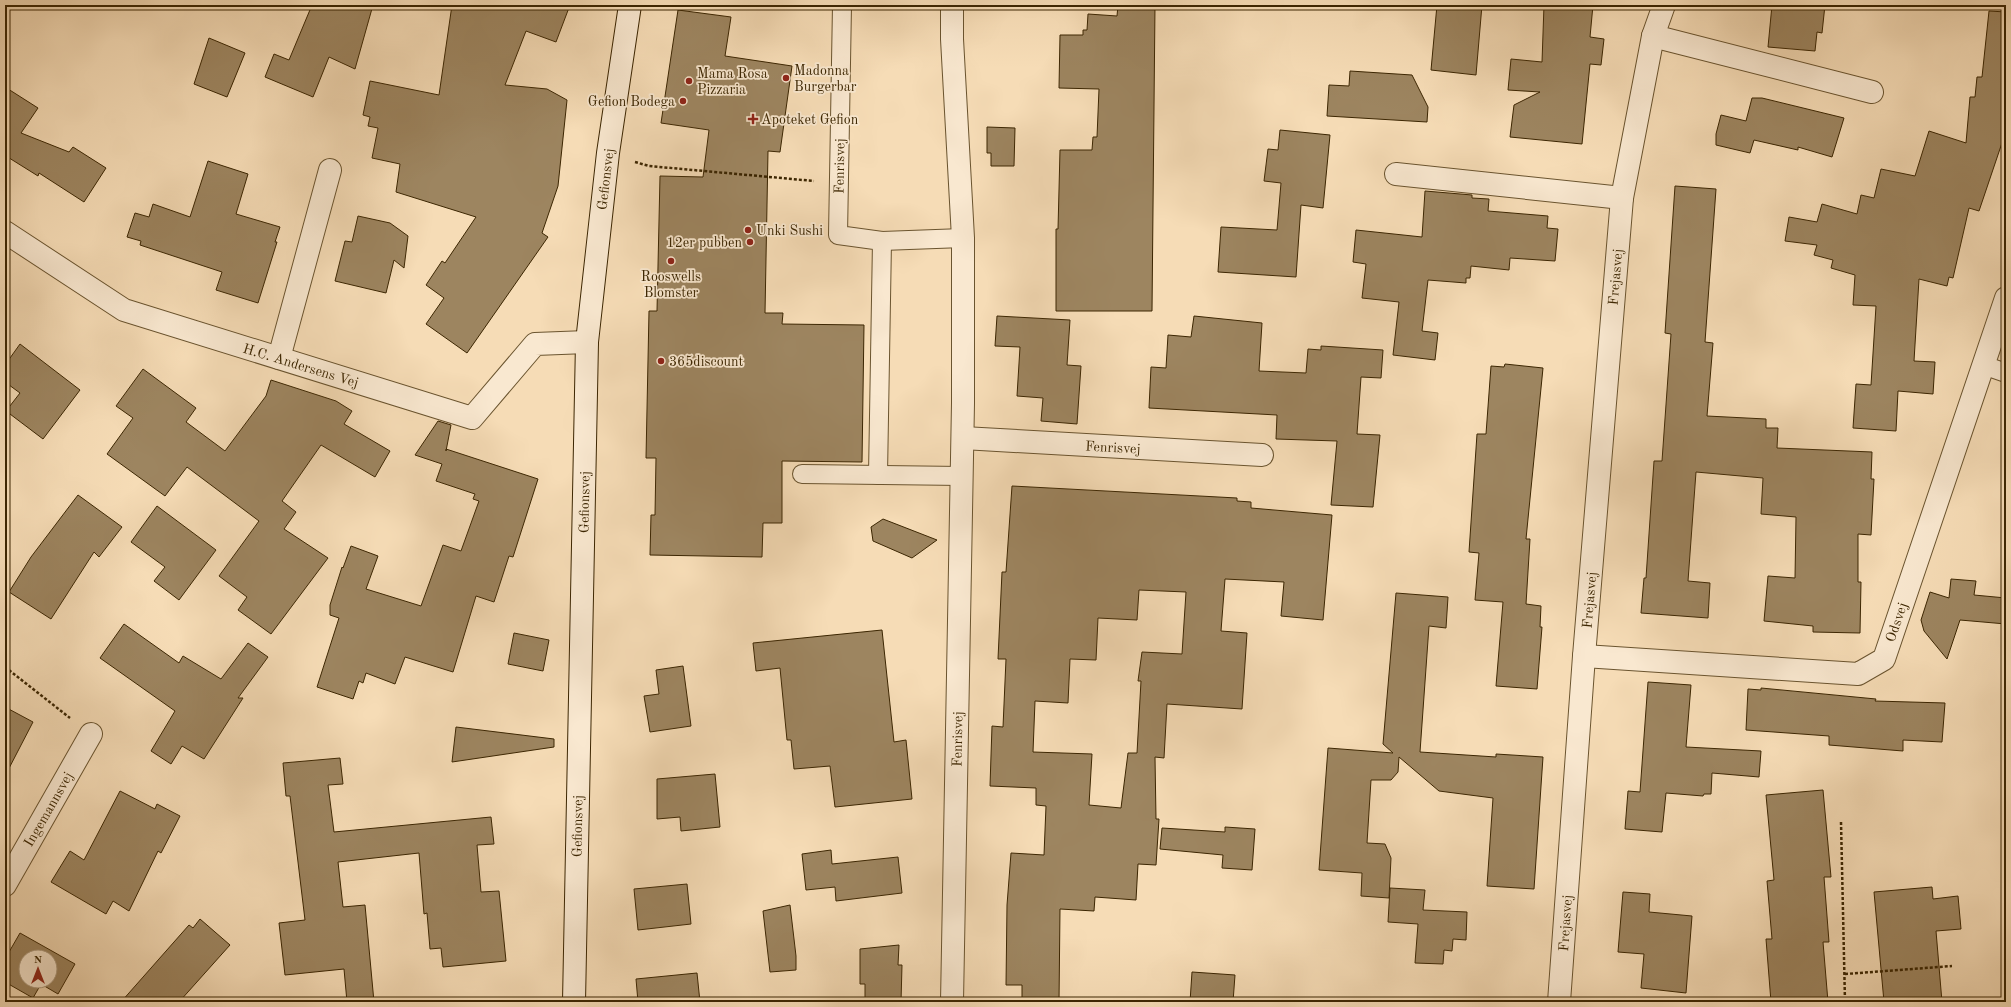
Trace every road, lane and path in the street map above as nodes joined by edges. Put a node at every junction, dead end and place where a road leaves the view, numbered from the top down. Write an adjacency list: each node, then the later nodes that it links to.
1 (630, 5): 7 (street, Gefionsvej)
2 (842, 5): 10 (lane, Fenrisvej)
3 (952, 5): 13 (street, Fenrisvej)
4 (1664, 5): 5 (street, Frejasvej)
5 (1653, 36): 6 (street); 11 (street, Frejasvej)
6 (1872, 92)
7 (608, 153): 10 (path); 16 (street, Gefionsvej)
8 (330, 170): 17 (street)
9 (1396, 174): 11 (street)
10 (839, 183): 14 (lane, Fenrisvej)
11 (1622, 198): 25 (street, Frejasvej)
12 (5, 232): 17 (street, H.C. Andersens Vej)
13 (963, 238): 14 (lane, Fenrisvej); 20 (street, Fenrisvej)
14 (882, 241): 23 (lane)
15 (2006, 298): 18 (street, Odsvej)
16 (587, 342): 17 (street, H.C. Andersens Vej); 32 (street, Gefionsvej)
17 (279, 358)
18 (1983, 365): 19 (lane); 25 (street, Odsvej)
19 (2006, 373)
20 (963, 438): 21 (street, Fenrisvej); 24 (street, Fenrisvej)
21 (1262, 455)
22 (802, 474): 23 (lane)
23 (878, 475): 24 (lane)
24 (962, 476): 33 (street, Fenrisvej)
25 (1584, 656): 34 (street, Frejasvej)
26 (5, 667): 27 (path)
27 (91, 734): 29 (street, Ingemannsvej)
28 (1842, 822): 31 (path)
29 (5, 884)
30 (1952, 966): 31 (path)
31 (1845, 974): 35 (path)
32 (574, 1002)
33 (952, 1002)
34 (1559, 1002)
35 (1846, 1002)

